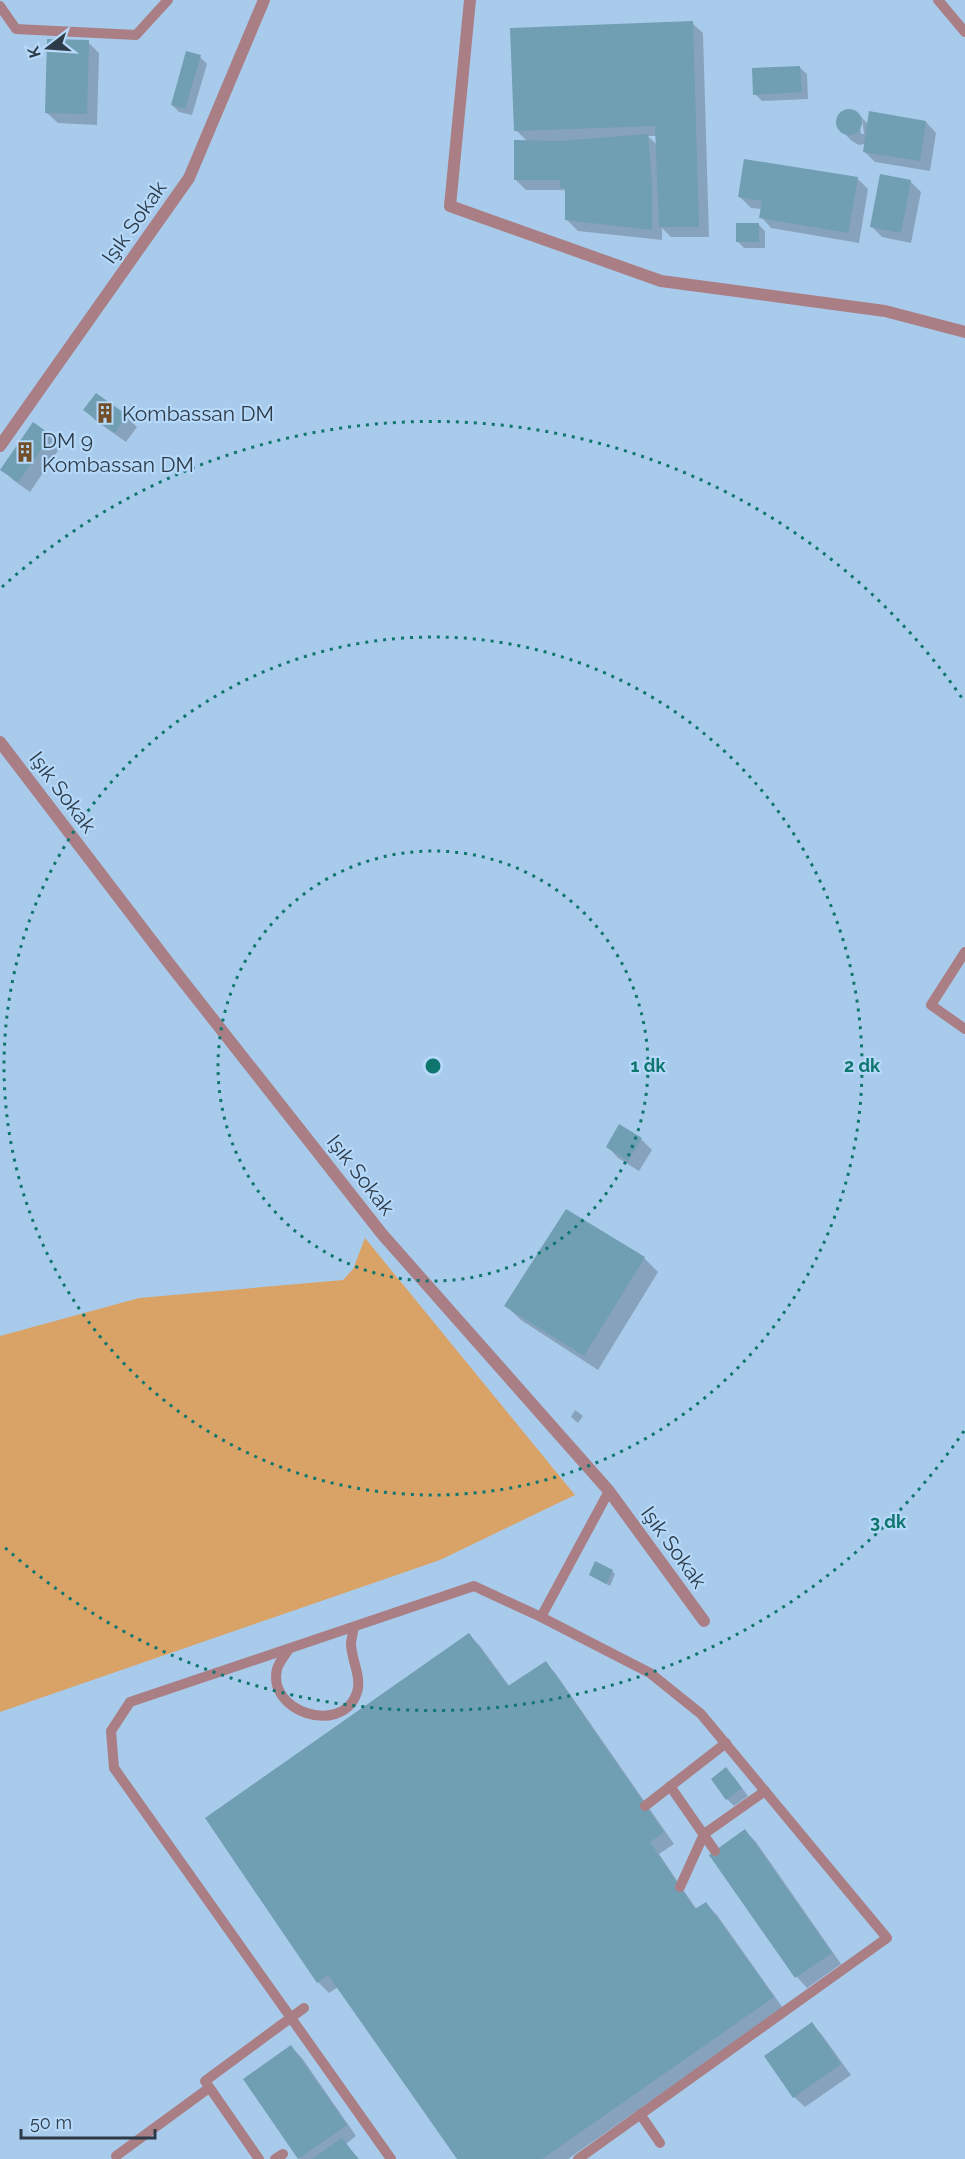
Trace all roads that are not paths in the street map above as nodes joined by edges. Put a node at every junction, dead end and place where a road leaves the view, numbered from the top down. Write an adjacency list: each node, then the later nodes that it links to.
1 (168, 0): 5 (lane)
2 (264, 0): 8 (street, Işık Sokak)
3 (470, 0): 7 (street)
4 (938, 0): 6 (lane)
5 (0, 6)
6 (965, 32)
7 (965, 332)
8 (0, 446)
9 (0, 742): 12 (street, Işık Sokak)
10 (965, 952): 11 (lane)
11 (965, 1029)
12 (609, 1491): 13 (lane); 14 (street, Işık Sokak)
13 (541, 1617): 15 (lane); 17 (lane)
14 (704, 1621)
15 (354, 1627): 16 (lane); 16 (lane)
16 (289, 1649): 25 (lane)
17 (726, 1743): 18 (lane); 19 (lane)
18 (670, 1786): 20 (lane); 21 (lane)
19 (765, 1791): 21 (lane); 27 (lane)
20 (645, 1806)
21 (704, 1834): 22 (lane); 23 (lane)
22 (715, 1851)
23 (680, 1887)
24 (304, 2008): 25 (lane)
25 (291, 2018): 26 (lane); 32 (lane)
26 (209, 2088): 29 (lane); 31 (lane)
27 (640, 2114): 28 (lane); 30 (lane)
28 (660, 2143)
29 (116, 2156)
30 (583, 2157)
31 (259, 2159)
32 (391, 2159)

